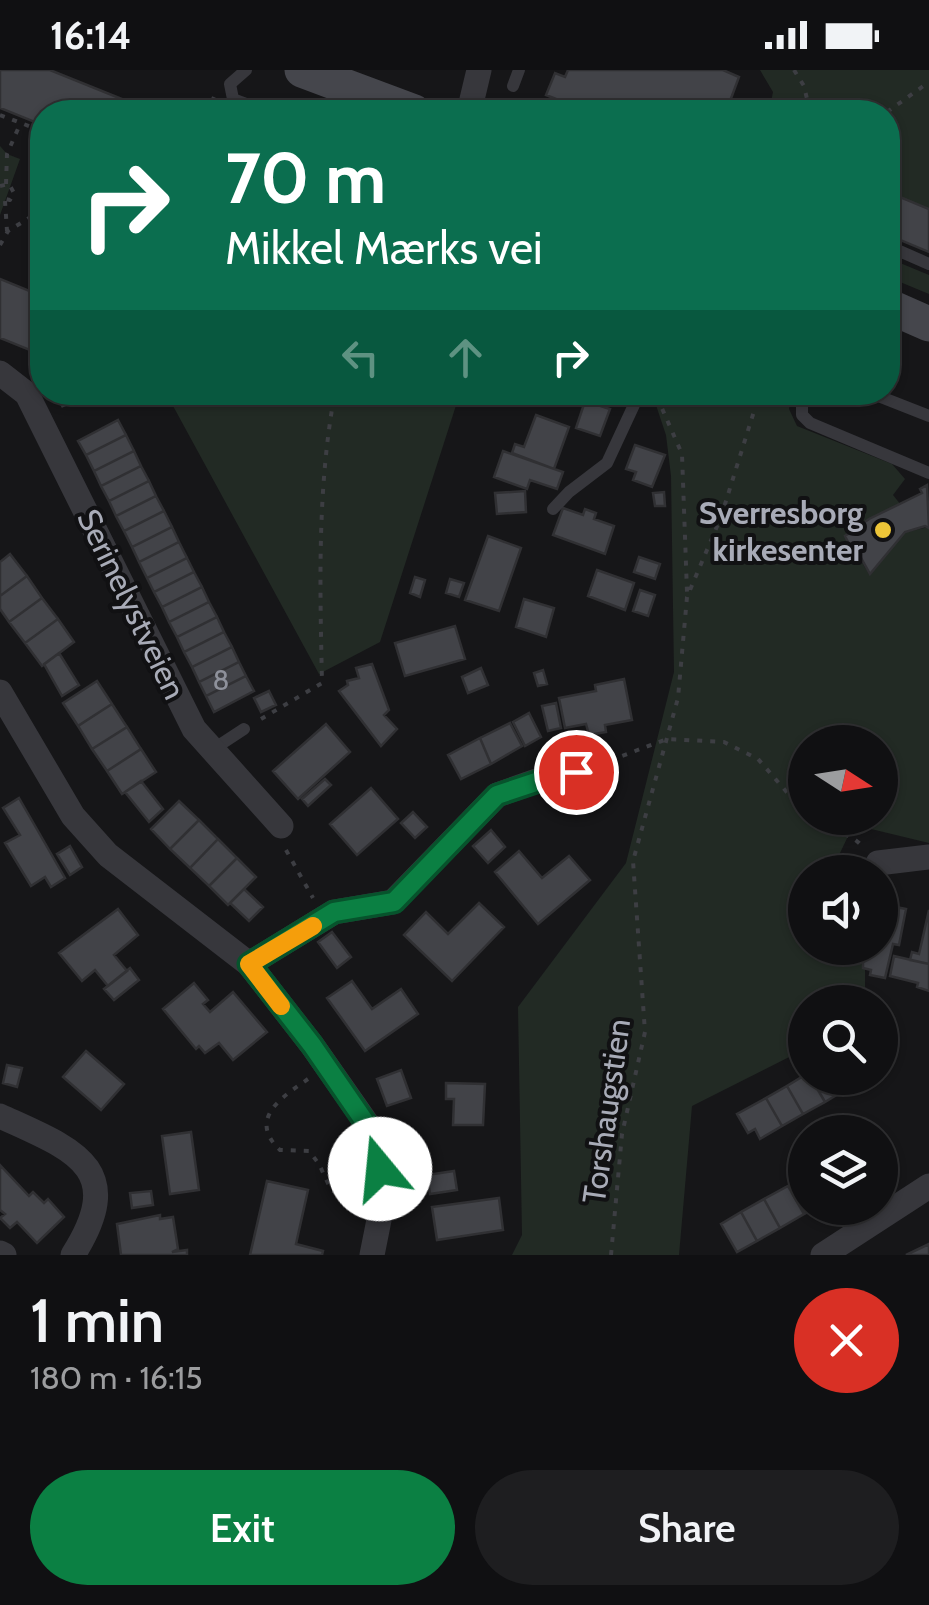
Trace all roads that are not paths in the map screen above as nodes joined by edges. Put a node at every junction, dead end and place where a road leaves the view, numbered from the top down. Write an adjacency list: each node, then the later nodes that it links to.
1 (246, 70): 6 (lane)
2 (302, 70): 7 (street)
3 (480, 70): 8 (street)
4 (519, 70): 5 (lane)
5 (513, 86)
6 (237, 100)
7 (382, 100)
8 (472, 100)
9 (900, 251): 10 (lane)
10 (929, 264)
11 (900, 311): 12 (street)
12 (929, 324)
13 (0, 373): 14 (street, Serinelystveien)
14 (30, 400)
15 (33, 405): 24 (street, Serinelystveien)
16 (634, 405): 21 (lane)
17 (802, 405): 20 (lane)
18 (900, 405): 19 (lane)
19 (929, 416)
20 (929, 473)
21 (553, 509)
22 (0, 692): 29 (street)
23 (244, 729): 24 (lane)
24 (212, 750): 26 (street, Serinelystveien)
25 (576, 772): 29 (street)
26 (280, 826)
27 (929, 857): 28 (street)
28 (898, 861)
29 (249, 964): 33 (street)
30 (0, 1116): 32 (street)
31 (929, 1186): 34 (street)
32 (73, 1255)
33 (372, 1255)
34 (823, 1255)

